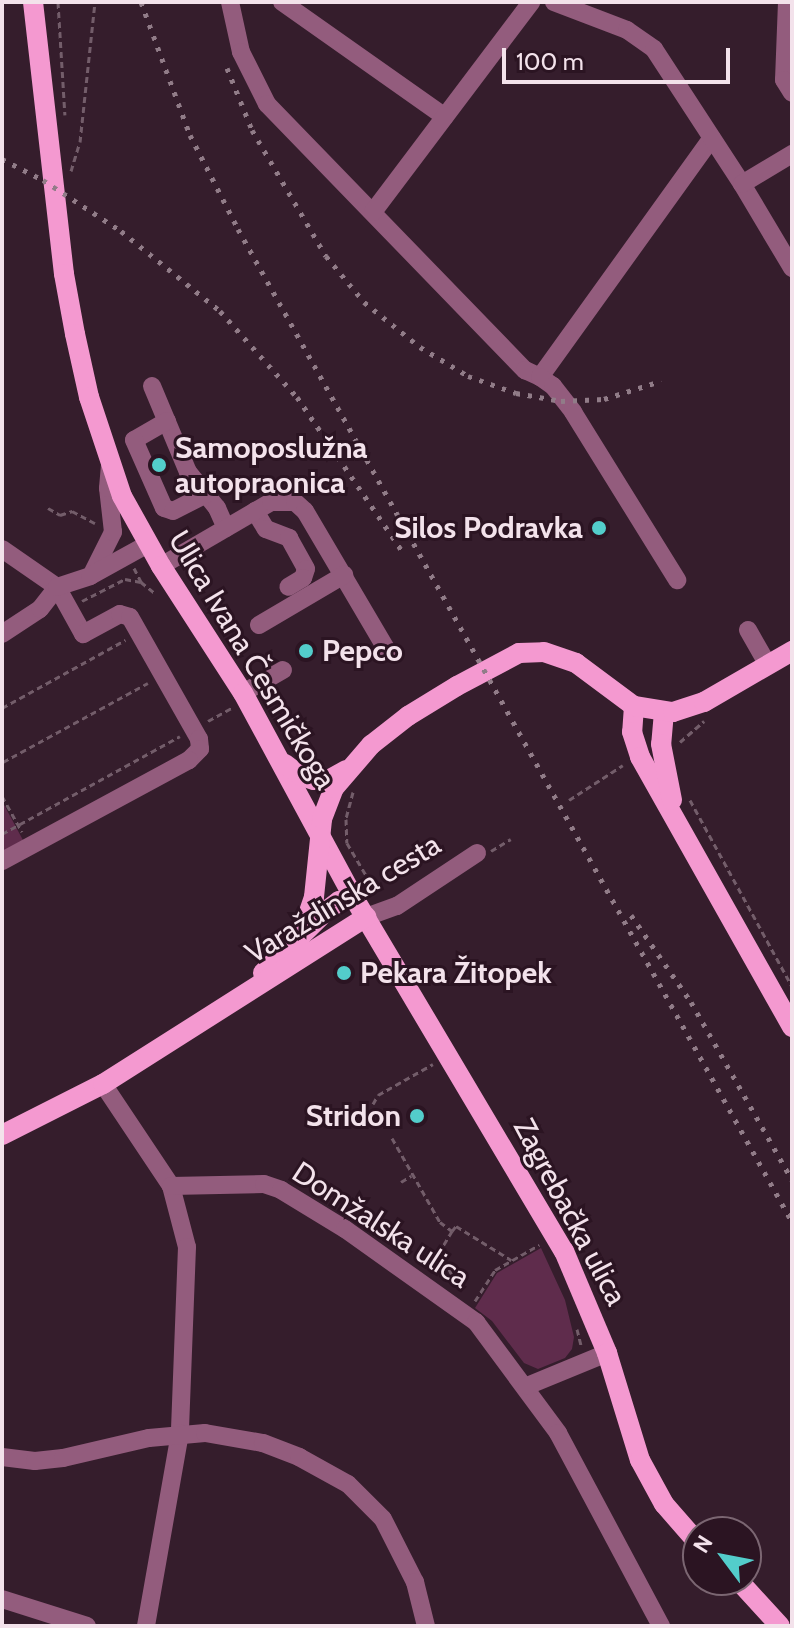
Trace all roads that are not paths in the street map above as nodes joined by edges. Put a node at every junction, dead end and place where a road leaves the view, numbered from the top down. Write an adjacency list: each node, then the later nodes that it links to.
1 (33, 2): 17 (main road, Ulica Ivana Česmičkoga)
2 (230, 2): 12 (street)
3 (282, 2): 8 (street)
4 (531, 2): 8 (street)
5 (554, 2): 9 (street)
6 (787, 2): 7 (street)
7 (792, 93)
8 (445, 117): 12 (street)
9 (712, 138): 11 (street); 14 (street)
10 (792, 154): 11 (street)
11 (742, 184): 13 (street)
12 (373, 212): 14 (street)
13 (792, 268)
14 (540, 377): 26 (street)
15 (152, 386): 16 (street)
16 (167, 421): 18 (street); 18 (street)
17 (110, 465): 21 (main road, Ulica Ivana Česmičkoga); 25 (street)
18 (206, 494): 20 (street)
19 (255, 511): 20 (street); 24 (street); 28 (street)
20 (226, 528): 23 (street)
21 (148, 544): 23 (main road, Ulica Ivana Česmičkoga); 25 (street)
22 (2, 549): 27 (street)
23 (161, 566): 36 (main road, Ulica Ivana Česmičkoga)
24 (344, 575): 29 (street); 33 (street)
25 (90, 576): 27 (street)
26 (677, 580)
27 (57, 587): 31 (street); 44 (street)
28 (288, 587)
29 (259, 625)
30 (748, 630): 34 (street)
31 (2, 634)
32 (792, 651): 34 (main road)
33 (388, 652)
34 (768, 665): 38 (main road)
35 (283, 670): 36 (street)
36 (238, 700): 39 (main road, Ulica Ivana Česmičkoga)
37 (634, 706): 38 (main road); 40 (main road); 41 (main road)
38 (664, 712): 41 (main road)
39 (280, 760): 40 (main road); 42 (main road, Ulica Ivana Česmičkoga)
40 (349, 767): 42 (main road)
41 (678, 823): 49 (main road)
42 (320, 834): 45 (main road, Ulica Ivana Česmičkoga); 47 (main road)
43 (477, 853): 46 (street, Varaždinska cesta)
44 (2, 861)
45 (354, 898): 46 (main road, Ulica Ivana Česmičkoga); 47 (main road, Varaždinska cesta)
46 (366, 917): 48 (main road, Varaždinska cesta); 53 (main road, Zagrebačka ulica)
47 (301, 935): 48 (main road, Varaždinska cesta)
48 (241, 996): 50 (main road, Varaždinska cesta)
49 (792, 1027)
50 (103, 1084): 51 (main road, Varaždinska cesta); 52 (street)
51 (2, 1135)
52 (171, 1186): 54 (street, Domžalska ulica); 55 (street)
53 (607, 1353): 54 (street); 57 (main road, Zagrebačka ulica)
54 (527, 1386): 63 (street, Domžalska ulica)
55 (180, 1433): 56 (street); 61 (street); 62 (street)
56 (2, 1457)
57 (682, 1525)
58 (753, 1596): 64 (main road)
59 (2, 1599): 60 (street)
60 (87, 1626)
61 (146, 1626)
62 (426, 1626)
63 (661, 1626)
64 (780, 1626)

